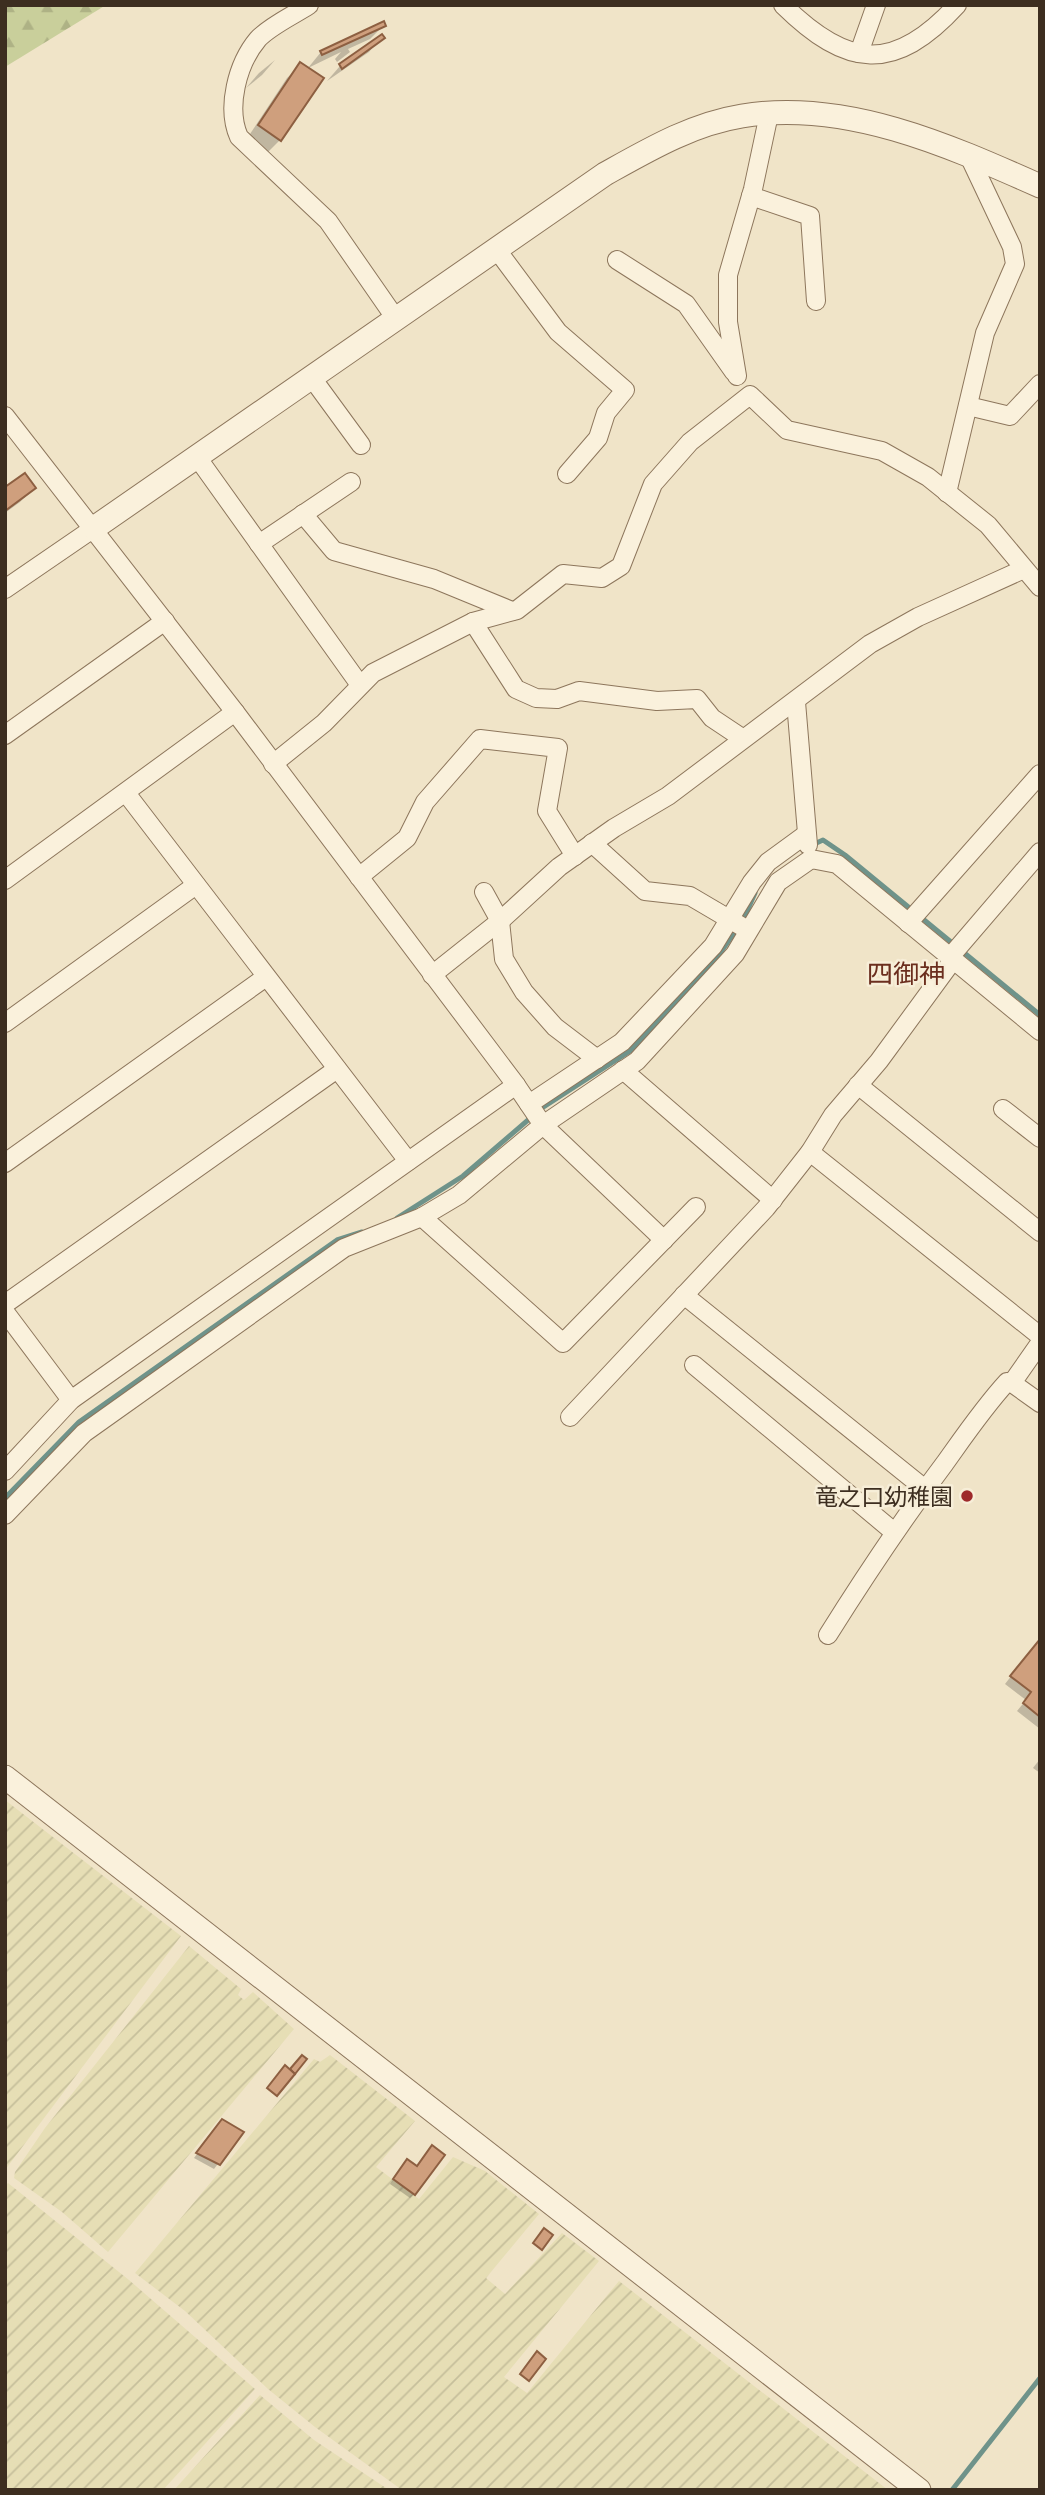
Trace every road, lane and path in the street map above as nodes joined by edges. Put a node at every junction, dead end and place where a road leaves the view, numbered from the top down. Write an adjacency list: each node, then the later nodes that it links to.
1 (309, 5): 13 (street)
2 (783, 5): 5 (street)
3 (876, 5): 5 (street)
4 (957, 5): 5 (street)
5 (859, 53)
6 (769, 114): 7 (street); 9 (street); 10 (street)
7 (968, 154): 8 (street); 18 (street)
8 (1040, 186)
9 (751, 196): 12 (street); 14 (street)
10 (497, 250): 13 (street); 22 (street)
11 (617, 260): 14 (street)
12 (816, 301)
13 (396, 320): 15 (street)
14 (737, 376): 17 (street)
15 (312, 378): 20 (street); 21 (street)
16 (1040, 384): 18 (street)
17 (750, 395): 24 (street); 30 (street)
18 (968, 405): 24 (street)
19 (5, 416): 26 (street)
20 (361, 445)
21 (197, 457): 26 (street); 27 (street)
22 (568, 474)
23 (351, 481): 25 (street)
24 (947, 493): 28 (street)
25 (303, 514): 27 (street); 30 (street)
26 (94, 528): 29 (street); 31 (street)
27 (259, 544): 33 (street)
28 (1034, 576): 34 (street)
29 (5, 589)
30 (512, 611): 32 (street)
31 (165, 621): 35 (street); 36 (street)
32 (473, 622): 33 (street); 37 (street)
33 (360, 685): 38 (street)
34 (796, 702): 37 (street); 42 (street)
35 (235, 712): 38 (street); 40 (street)
36 (5, 735)
37 (742, 738): 41 (street)
38 (273, 764): 45 (street)
39 (1040, 774): 49 (street)
40 (126, 793): 46 (street); 47 (street)
41 (592, 843): 44 (street); 51 (street)
42 (808, 846): 49 (street); 51 (street)
43 (1040, 852): 52 (street)
44 (575, 856): 45 (street); 50 (street)
45 (359, 877): 53 (street)
46 (5, 880)
47 (196, 886): 54 (street); 55 (street)
48 (484, 892): 50 (street)
49 (915, 915): 52 (street)
50 (500, 921): 53 (street); 57 (street)
51 (741, 925): 57 (street); 59 (street)
52 (955, 953): 56 (street); 61 (street)
53 (432, 975): 60 (street)
54 (266, 977): 58 (street); 68 (street)
55 (5, 1023)
56 (1039, 1030)
57 (597, 1059): 62 (street)
58 (337, 1069): 67 (street); 75 (street)
59 (624, 1070): 64 (street); 69 (street)
60 (516, 1085): 62 (street); 67 (street)
61 (858, 1085): 66 (street); 72 (street)
62 (529, 1104): 64 (street)
63 (1003, 1109): 65 (street)
64 (543, 1125): 71 (street); 73 (street)
65 (1040, 1138)
66 (810, 1152): 69 (street); 77 (street)
67 (408, 1161): 81 (street)
68 (5, 1163)
69 (773, 1200): 74 (street)
70 (696, 1207): 73 (street)
71 (422, 1217): 73 (street); 86 (street)
72 (1040, 1232)
73 (664, 1240)
74 (684, 1296): 83 (street); 85 (street)
75 (5, 1304)
76 (5, 1312): 81 (street)
77 (1040, 1336)
78 (1040, 1343): 80 (street)
79 (694, 1365): 87 (street)
80 (1012, 1383): 82 (street); 85 (street)
81 (71, 1400): 84 (street)
82 (1040, 1403)
83 (570, 1417)
84 (5, 1471)
85 (925, 1489): 87 (street)
86 (5, 1515)
87 (894, 1532): 88 (street)
88 (828, 1635)
89 (5, 1777): 90 (street)
90 (919, 2490)

